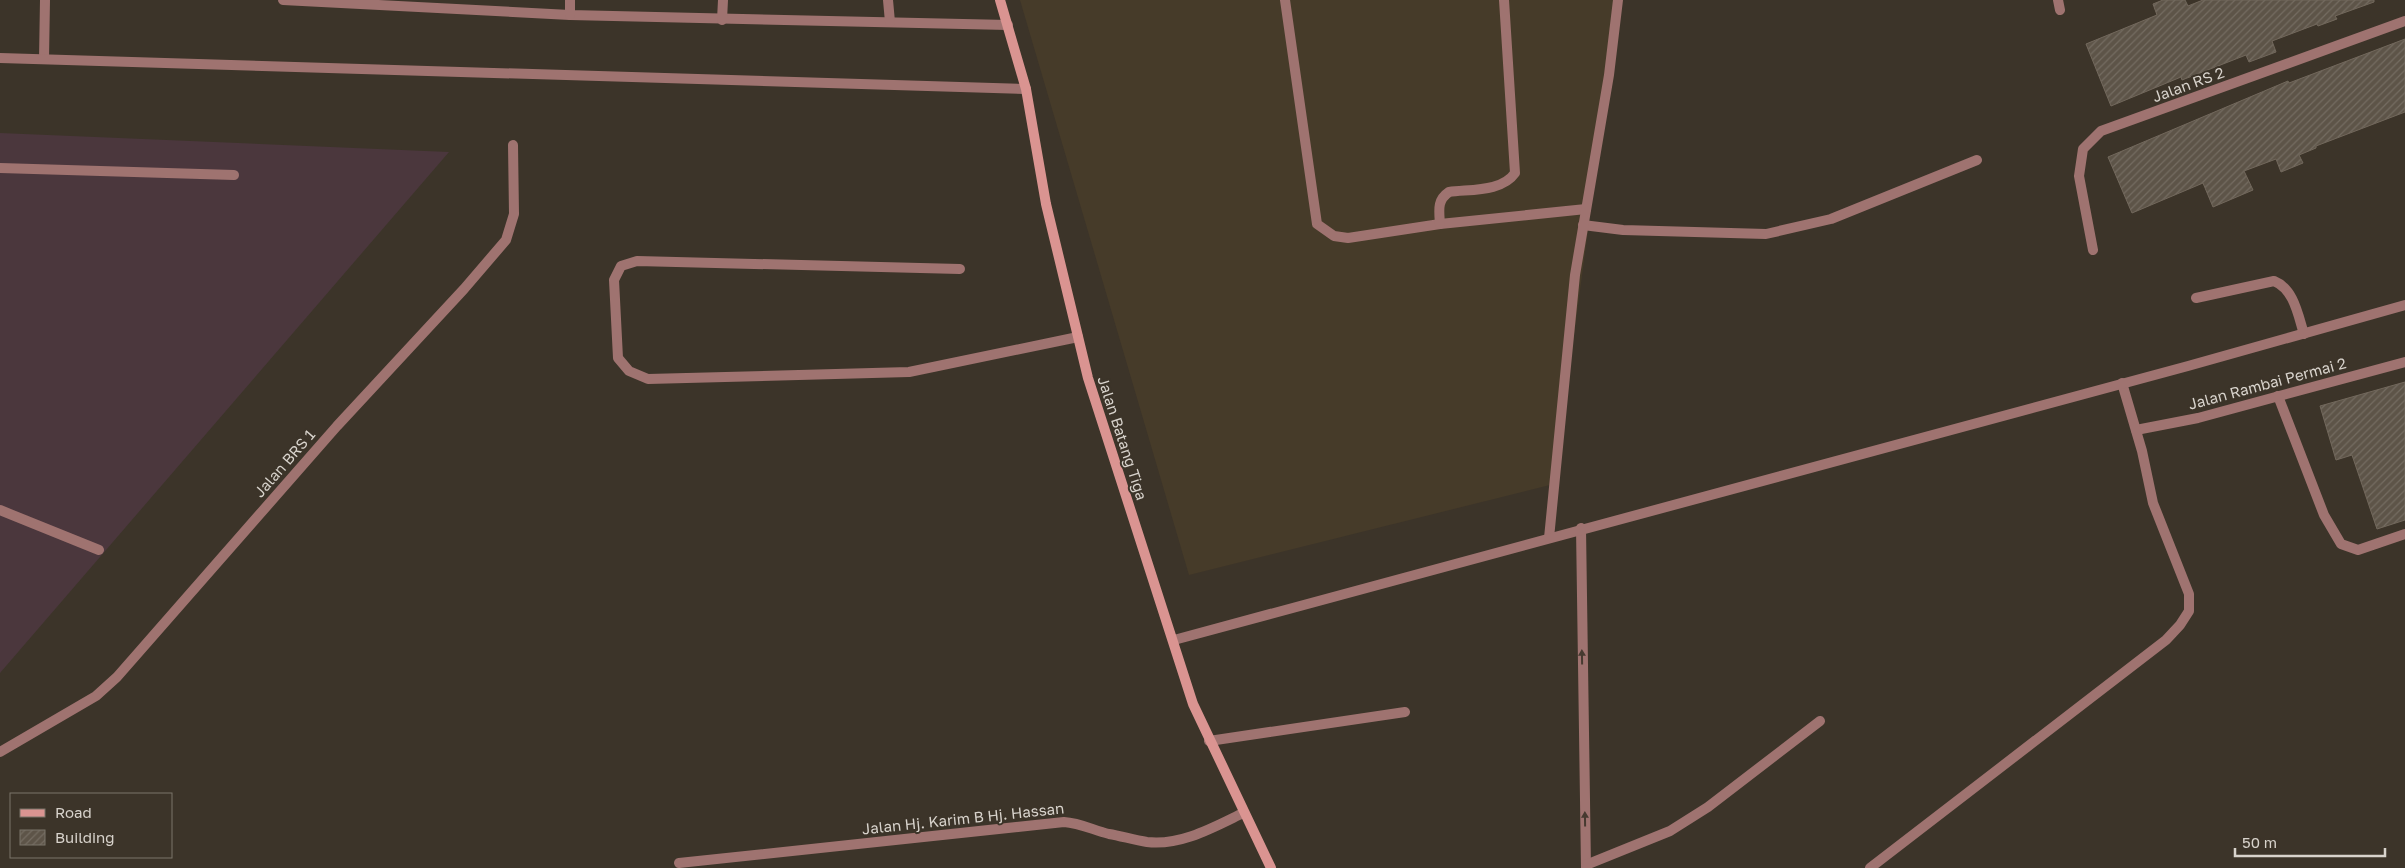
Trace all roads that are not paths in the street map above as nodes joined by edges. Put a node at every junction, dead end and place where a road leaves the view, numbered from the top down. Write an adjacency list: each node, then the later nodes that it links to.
1 (45, 0): 17 (street)
2 (283, 0): 10 (street)
3 (570, 0): 11 (street)
4 (723, 0): 12 (street)
5 (888, 0): 14 (street)
6 (1000, 0): 15 (main road, Jalan Batang Tiga)
7 (1285, 0): 24 (street)
8 (1504, 0): 24 (street)
9 (1618, 0): 23 (street)
10 (422, 3): 11 (street)
11 (570, 15): 12 (street)
12 (722, 20): 14 (street)
13 (2405, 21): 26 (street, Jalan RS 2)
14 (890, 22): 15 (street)
15 (1008, 25): 18 (main road, Jalan Batang Tiga)
16 (0, 58): 17 (street)
17 (44, 59): 18 (street)
18 (1026, 89): 31 (main road, Jalan Batang Tiga)
19 (513, 145): 45 (street, Jalan BRS 1)
20 (1977, 160): 25 (street)
21 (0, 168): 22 (street)
22 (234, 175)
23 (1586, 209): 24 (street); 25 (street)
24 (1440, 224)
25 (1583, 225): 39 (street)
26 (2093, 250)
27 (960, 269): 31 (street)
28 (2196, 298): 30 (street)
29 (2405, 305): 30 (street)
30 (2304, 334): 33 (street)
31 (1078, 337): 41 (main road, Jalan Batang Tiga)
32 (2405, 362): 34 (street, Jalan Rambai Permai 2)
33 (2122, 384): 35 (street); 37 (street)
34 (2278, 396): 35 (street, Jalan Rambai Permai 2); 38 (street)
35 (2136, 430): 50 (street)
36 (0, 510): 40 (street)
37 (1580, 528): 39 (street); 48 (street, one-way to 37)
38 (2405, 534)
39 (1549, 538): 41 (street)
40 (99, 550)
41 (1174, 640): 44 (main road, Jalan Batang Tiga)
42 (1405, 712): 44 (street)
43 (1820, 720): 48 (street)
44 (1209, 740): 46 (main road, Jalan Batang Tiga)
45 (0, 752)
46 (1243, 813): 47 (street, Jalan Hj. Karim B Hj. Hassan); 49 (main road, Jalan Batang Tiga)
47 (678, 863)
48 (1586, 866)
49 (1270, 868)
50 (1870, 868)

